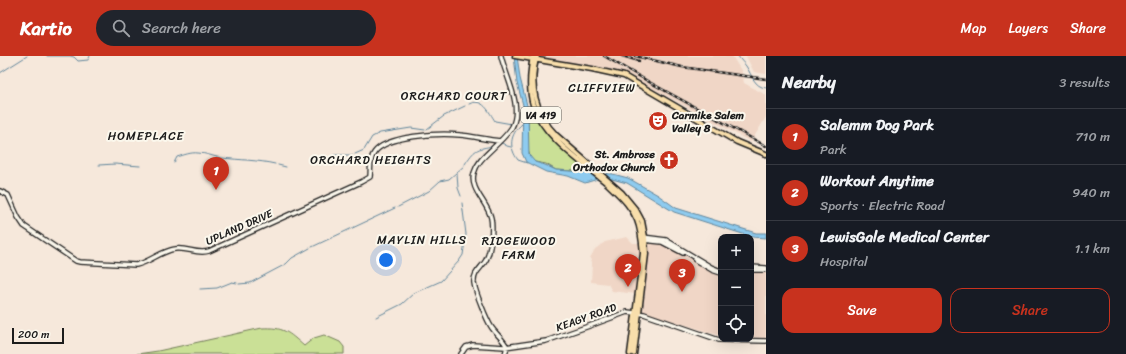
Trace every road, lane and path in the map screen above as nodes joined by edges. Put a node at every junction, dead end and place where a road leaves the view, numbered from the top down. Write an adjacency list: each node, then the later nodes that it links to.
1 (501, 56): 4 (street)
2 (515, 56): 3 (main road)
3 (535, 58): 5 (main road); 6 (main road, VA 419)
4 (500, 141): 7 (street, UPLAND DRIVE); 16 (street)
5 (766, 154)
6 (612, 186): 8 (main road, VA 419); 10 (main road, VA 419)
7 (0, 191)
8 (640, 231): 9 (main road); 10 (main road, VA 419)
9 (636, 236)
10 (644, 238): 13 (street); 14 (main road, VA 419)
11 (754, 268): 12 (street)
12 (766, 269)
13 (718, 271)
14 (637, 313): 15 (street, KEAGY ROAD); 16 (street, KEAGY ROAD); 19 (main road, VA 419); 20 (main road, VA 419)
15 (766, 341)
16 (507, 347): 17 (street, KEAGY ROAD); 18 (street)
17 (462, 354)
18 (506, 354)
19 (630, 354)
20 (634, 354)

